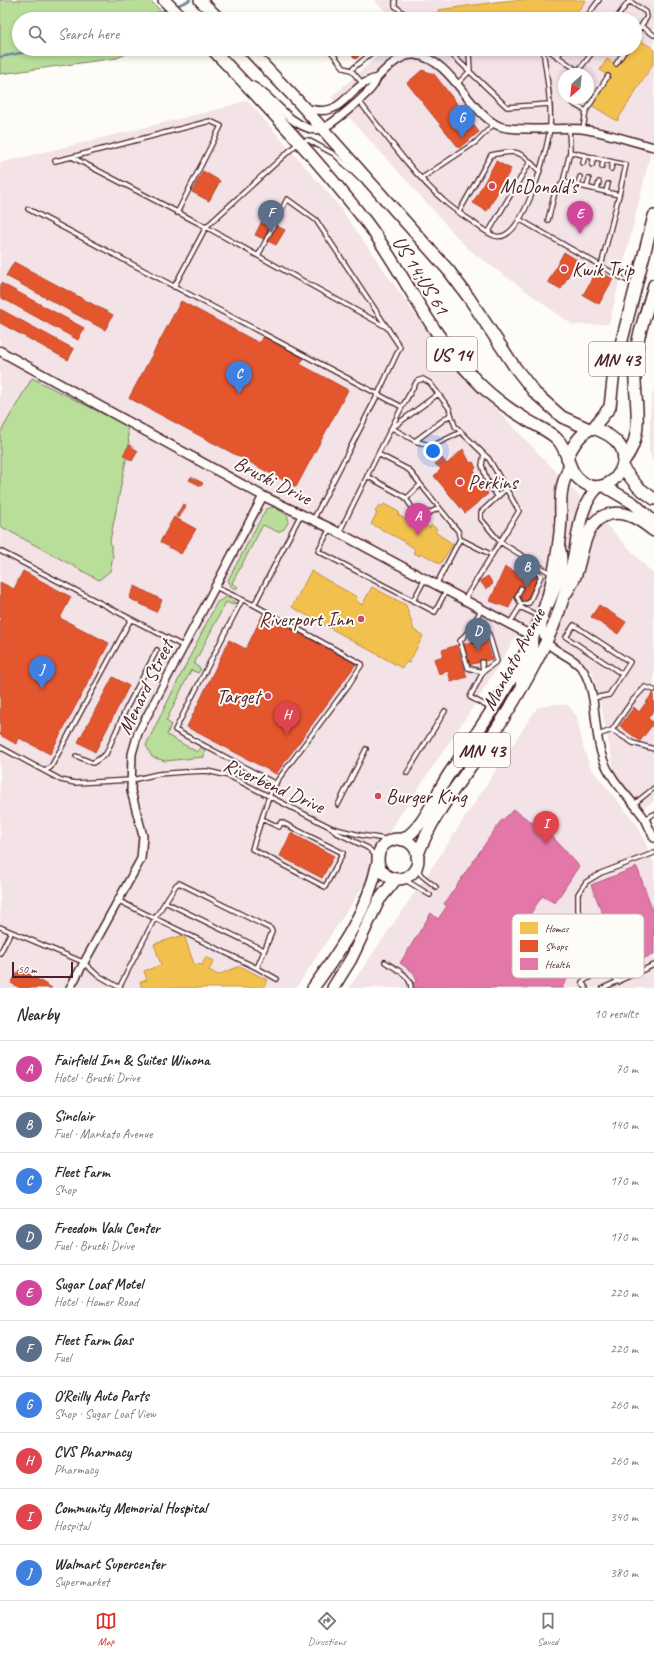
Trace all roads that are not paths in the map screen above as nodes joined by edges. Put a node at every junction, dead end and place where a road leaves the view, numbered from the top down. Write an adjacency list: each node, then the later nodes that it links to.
1 (164, 0): 6 (main road)
2 (200, 0): 7 (main road)
3 (396, 0): 8 (lane)
4 (600, 0): 9 (lane)
5 (629, 1): 10 (lane); 11 (lane)
6 (176, 12)
7 (212, 12)
8 (402, 12)
9 (591, 12)
10 (621, 12)
11 (642, 25)
12 (642, 27): 13 (lane)
13 (654, 35)
14 (219, 56): 34 (main road, US 14)
15 (255, 56): 40 (main road, US 14)
16 (335, 56): 30 (lane)
17 (368, 56): 30 (lane)
18 (407, 56): 26 (street)
19 (419, 56): 36 (street)
20 (454, 56): 31 (lane)
21 (469, 56): 31 (lane)
22 (544, 56): 38 (lane)
23 (589, 56): 29 (lane)
24 (621, 56): 27 (lane)
25 (557, 57): 28 (lane)
26 (402, 58): 33 (street)
27 (616, 64)
28 (571, 68)
29 (581, 68)
30 (351, 70): 35 (lane)
31 (470, 71): 36 (lane); 38 (lane)
32 (608, 76): 41 (lane)
33 (377, 78): 35 (street); 37 (street)
34 (242, 80): 43 (street); 47 (main road, US 14)
35 (363, 84): 40 (street)
36 (457, 84): 42 (street)
37 (358, 100): 43 (street); 63 (lane)
38 (550, 104): 44 (lane)
39 (574, 104): 41 (lane)
40 (302, 106): 43 (main road, US 14)
41 (586, 111): 46 (lane)
42 (495, 123): 44 (street); 63 (lane)
43 (322, 128): 71 (main road, US 14)
44 (550, 128): 45 (street); 61 (lane)
45 (569, 128): 46 (street); 49 (lane)
46 (583, 129): 48 (street)
47 (298, 142): 71 (lane); 80 (lane); 99 (main road, US 14;US 61 / US 14)
48 (654, 147)
49 (570, 152): 50 (lane); 65 (lane)
50 (585, 155): 52 (lane); 57 (lane)
51 (72, 157): 54 (lane); 76 (lane); 76 (lane)
52 (594, 158): 53 (lane); 58 (lane)
53 (603, 160): 56 (lane); 59 (lane)
54 (55, 161)
55 (530, 162): 61 (lane); 75 (lane); 81 (lane)
56 (612, 162): 60 (lane); 73 (lane)
57 (584, 163)
58 (592, 165)
59 (602, 167)
60 (611, 169)
61 (539, 171): 78 (lane)
62 (580, 177): 68 (lane)
63 (422, 178): 75 (lane)
64 (589, 179): 69 (lane)
65 (563, 182): 68 (lane); 79 (lane)
66 (599, 182): 70 (lane)
67 (608, 184): 72 (lane)
68 (578, 185): 69 (lane)
69 (587, 187): 70 (lane)
70 (597, 190): 72 (lane)
71 (379, 192): 94 (main road, US 14;US 61 / US 14)
72 (606, 192): 73 (lane)
73 (619, 195): 83 (lane)
74 (28, 209): 85 (lane)
75 (459, 212): 81 (lane)
76 (177, 213): 80 (lane)
77 (654, 216): 84 (main road, MN 43)
78 (519, 219): 81 (lane); 83 (lane)
79 (548, 220)
80 (206, 227): 82 (lane); 85 (lane)
81 (488, 233)
82 (258, 256): 87 (lane); 87 (lane)
83 (601, 266): 84 (lane)
84 (637, 285): 94 (main road, MN 43)
85 (174, 287): 89 (lane)
86 (653, 292): 100 (main road, MN 43)
87 (389, 329): 89 (lane)
88 (0, 351): 107 (street, Bruski Drive)
89 (378, 394): 91 (lane); 115 (lane)
90 (438, 394): 91 (lane); 92 (lane); 93 (lane)
91 (402, 407): 93 (lane)
92 (450, 415): 95 (lane); 96 (lane)
93 (392, 428): 96 (lane); 97 (lane)
94 (591, 428): 99 (main road); 100 (main road, US 14;US 61 / US 14)
95 (461, 432): 96 (lane); 98 (lane)
96 (415, 440)
97 (378, 454): 101 (lane); 103 (lane)
98 (484, 454): 102 (lane); 106 (lane)
99 (568, 462): 105 (main road, US 14;US 61 / US 14); 122 (main road, Mankato Avenue / MN 43)
100 (622, 465): 105 (main road); 110 (main road, US 14;US 61 / US 14)
101 (367, 476): 109 (lane); 119 (lane)
102 (487, 481)
103 (420, 485): 109 (lane); 112 (lane)
104 (490, 486): 108 (lane)
105 (601, 486): 116 (main road, US 14;US 61 / US 14); 134 (main road, Mankato Avenue / MN 43)
106 (506, 489): 108 (lane); 121 (lane)
107 (263, 496): 114 (street, Bruski Drive); 131 (street, Menard Street)
108 (498, 496): 121 (lane)
109 (406, 499): 111 (lane)
110 (654, 499)
111 (411, 506)
112 (439, 508): 113 (lane); 120 (lane)
113 (423, 512)
114 (301, 514): 115 (street, Bruski Drive); 139 (lane)
115 (313, 520): 117 (street, Bruski Drive)
116 (654, 522)
117 (330, 528): 119 (street, Bruski Drive); 137 (lane)
118 (654, 531): 134 (main road)
119 (339, 533): 129 (street, Bruski Drive)
120 (460, 539): 124 (lane); 130 (lane)
121 (500, 542): 124 (lane); 125 (lane)
122 (559, 542): 127 (main road, Mankato Avenue / MN 43); 148 (street)
123 (0, 551): 143 (lane)
124 (492, 555): 138 (lane)
125 (538, 566): 126 (lane); 127 (lane)
126 (535, 572): 128 (lane); 140 (lane)
127 (553, 575): 142 (main road, Mankato Avenue / MN 43)
128 (526, 578)
129 (425, 579): 130 (street, Bruski Drive); 137 (lane)
130 (436, 585): 133 (street, Bruski Drive)
131 (214, 587): 136 (lane); 149 (street, Menard Street)
132 (521, 588): 140 (lane)
133 (446, 590): 137 (lane); 138 (street, Bruski Drive)
134 (564, 596): 148 (main road, Mankato Avenue / MN 43)
135 (523, 599): 140 (lane)
136 (242, 600): 139 (lane); 168 (lane)
137 (413, 600)
138 (464, 600): 141 (street, Bruski Drive)
139 (254, 605): 168 (lane)
140 (521, 606): 142 (lane); 144 (lane)
141 (481, 608): 144 (street, Bruski Drive); 145 (lane)
142 (540, 616): 146 (main road, Mankato Avenue / MN 43)
143 (131, 619): 149 (lane); 165 (lane)
144 (510, 624): 146 (street, Bruski Drive)
145 (471, 628): 147 (lane); 152 (lane); 152 (lane)
146 (532, 636): 156 (main road, Mankato Avenue / MN 43); 157 (street)
147 (475, 641)
148 (545, 642): 155 (street); 157 (main road, Mankato Avenue / MN 43)
149 (183, 646): 167 (street, Menard Street)
150 (157, 650): 164 (lane)
151 (482, 662): 152 (lane)
152 (483, 672): 156 (lane)
153 (622, 674): 153 (lane); 155 (lane)
154 (654, 690): 159 (lane)
155 (593, 698): 160 (street)
156 (492, 709): 178 (main road, Mankato Avenue / MN 43)
157 (508, 710): 181 (main road, Mankato Avenue / MN 43)
158 (445, 711): 166 (lane)
159 (612, 730): 160 (lane); 163 (lane)
160 (596, 736): 172 (street)
161 (0, 747): 165 (lane, Riverbend Drive)
162 (366, 749): 171 (lane)
163 (654, 749)
164 (76, 756)
165 (45, 771): 167 (lane, Riverbend Drive)
166 (407, 773)
167 (132, 780): 170 (lane, Riverbend Drive); 185 (street, Menard Street)
168 (276, 784): 170 (lane)
169 (654, 788): 172 (lane)
170 (269, 796): 174 (lane); 176 (lane, Riverbend Drive)
171 (338, 805)
172 (633, 805): 175 (street)
173 (654, 814): 175 (lane)
174 (262, 819): 174 (lane)
175 (645, 819): 177 (street)
176 (332, 828): 178 (lane, Riverbend Drive); 180 (lane, Riverbend Drive)
177 (654, 838)
178 (397, 840): 180 (main road, Mankato Avenue / MN 43); 181 (main road)
179 (654, 853): 187 (lane)
180 (378, 860): 182 (main road); 205 (main road, Mankato Avenue / MN 43)
181 (417, 861): 182 (main road, Mankato Avenue / MN 43); 183 (lane)
182 (399, 879): 184 (lane); 206 (main road, Mankato Avenue / MN 43)
183 (436, 887)
184 (430, 895)
185 (117, 900): 188 (lane); 193 (street, Menard Street)
186 (165, 902): 188 (lane); 191 (lane); 191 (lane)
187 (580, 914)
188 (155, 918): 196 (lane); 204 (lane)
189 (0, 927): 190 (lane)
190 (11, 932): 192 (lane); 193 (lane)
191 (264, 950): 196 (lane)
192 (0, 951)
193 (83, 962): 203 (street, Menard Street); 204 (lane)
194 (385, 962): 207 (lane)
195 (654, 965): 197 (lane)
196 (256, 968): 201 (lane)
197 (644, 970)
198 (589, 978): 208 (lane)
199 (615, 978): 202 (lane)
200 (627, 978): 202 (lane)
201 (277, 979)
202 (619, 982): 209 (lane)
203 (70, 988)
204 (120, 988)
205 (313, 988)
206 (333, 988)
207 (411, 988)
208 (586, 988)
209 (603, 988)

